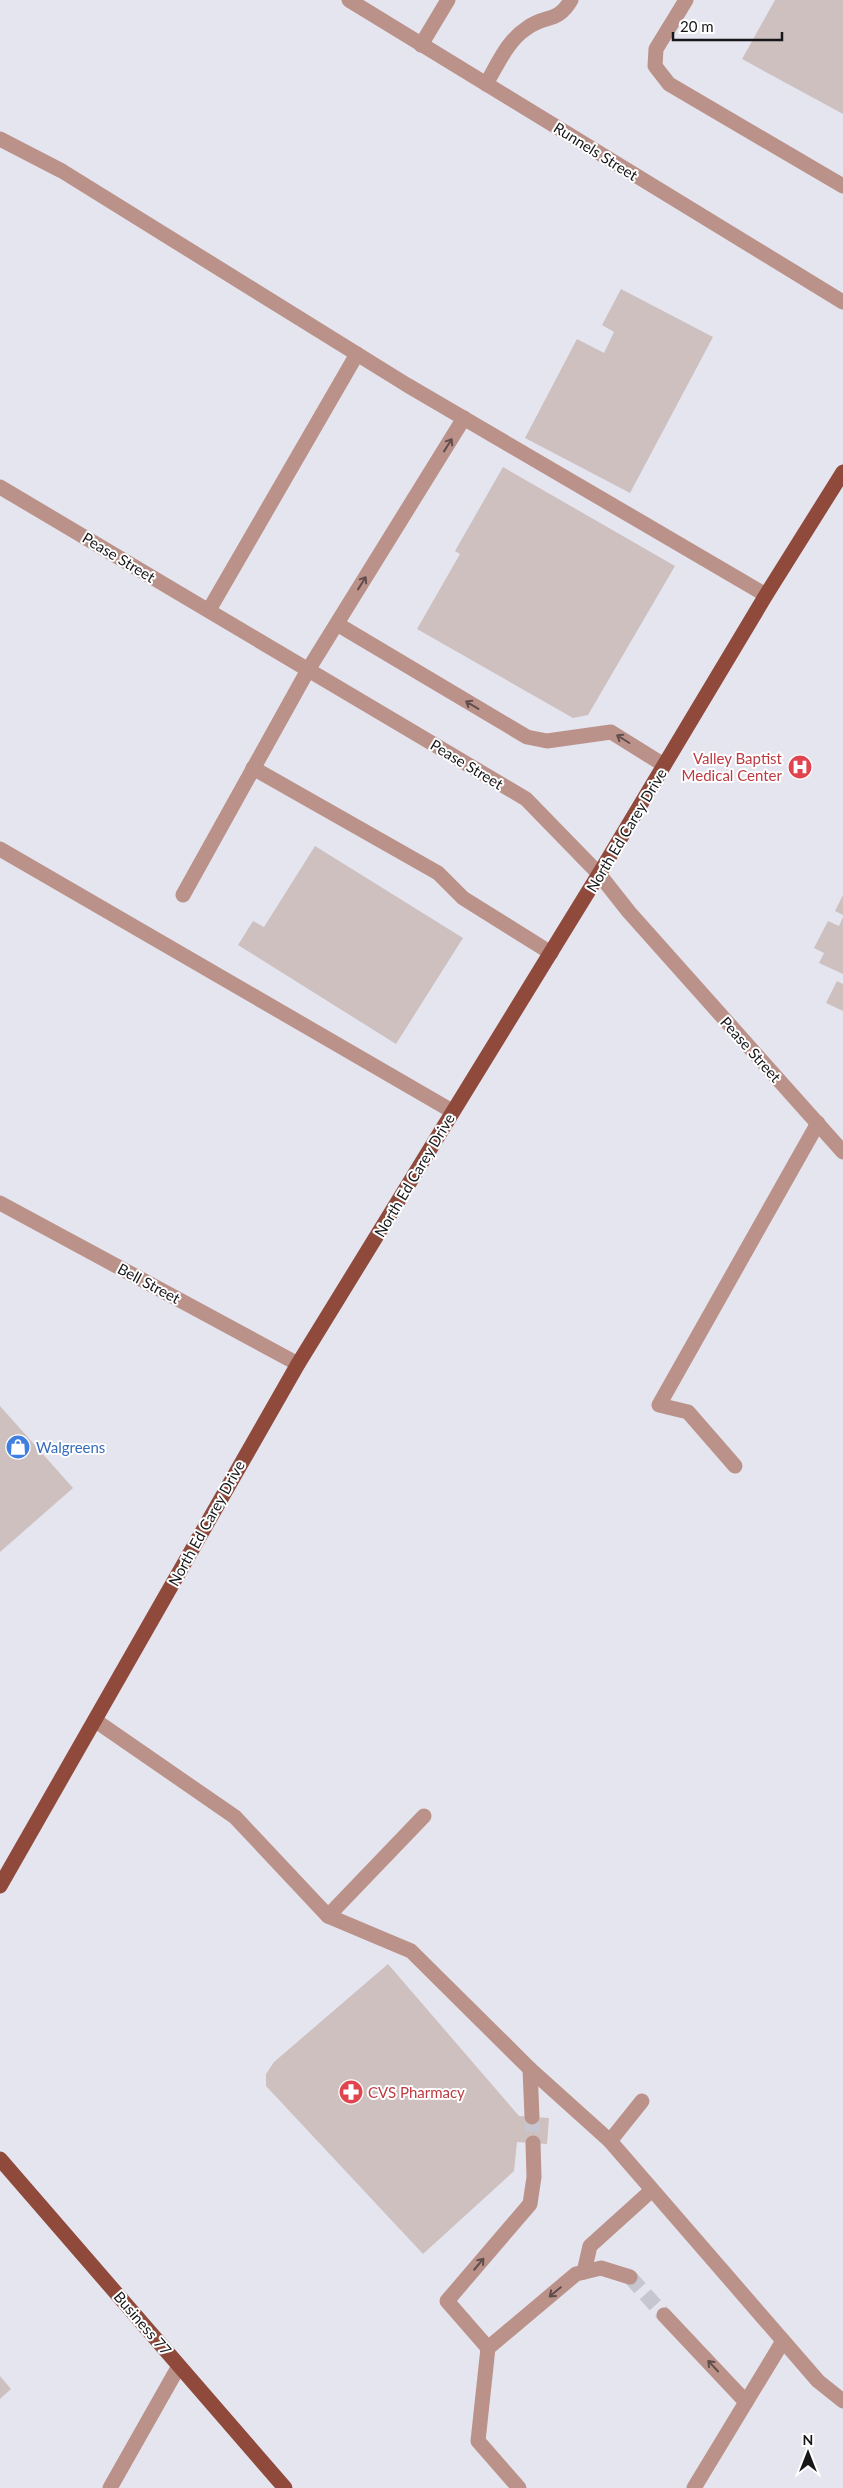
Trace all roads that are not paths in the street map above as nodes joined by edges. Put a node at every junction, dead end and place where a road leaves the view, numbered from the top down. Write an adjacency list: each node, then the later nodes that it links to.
1 (349, 0): 5 (street, Runnels Street)
2 (448, 0): 5 (street)
3 (571, 0): 6 (street)
4 (686, 0): 8 (street)
5 (421, 45): 6 (street, Runnels Street)
6 (486, 84): 9 (street, Runnels Street)
7 (0, 139): 10 (street)
8 (843, 186)
9 (843, 302)
10 (357, 354): 11 (street); 15 (street)
11 (464, 418): 14 (street); 16 (street, one-way to 11)
12 (843, 472): 14 (main road, North Ed Carey Drive)
13 (0, 486): 15 (street, Pease Street)
14 (766, 595): 18 (main road, North Ed Carey Drive)
15 (209, 610): 17 (street, Pease Street)
16 (336, 624): 17 (street); 18 (street, one-way to 16)
17 (308, 670): 19 (street); 21 (street, Pease Street)
18 (664, 765): 21 (main road, North Ed Carey Drive)
19 (253, 768): 22 (street); 23 (street)
20 (0, 849): 24 (street)
21 (599, 874): 23 (main road, North Ed Carey Drive); 25 (street, Pease Street)
22 (183, 896)
23 (551, 953): 24 (main road, North Ed Carey Drive)
24 (452, 1111): 28 (main road, North Ed Carey Drive)
25 (818, 1123): 26 (street, Pease Street); 29 (street)
26 (843, 1152)
27 (0, 1203): 28 (street, Bell Street)
28 (298, 1364): 30 (main road, North Ed Carey Drive)
29 (735, 1466)
30 (96, 1721): 32 (main road, North Ed Carey Drive); 33 (street)
31 (424, 1816): 33 (street)
32 (0, 1886)
33 (328, 1916): 34 (street)
34 (530, 2069): 36 (street); 37 (street)
35 (642, 2101): 37 (street)
36 (532, 2117)
37 (610, 2141): 40 (street)
38 (533, 2143): 45 (street, one-way to 38)
39 (0, 2159): 46 (main road, Business 77)
40 (652, 2190): 41 (street); 44 (street)
41 (584, 2272): 42 (street); 45 (street, one-way to 45)
42 (630, 2277)
43 (664, 2315): 48 (street, one-way to 43)
44 (783, 2340): 47 (street); 48 (street)
45 (488, 2348): 51 (street)
46 (179, 2366): 49 (street); 50 (main road, Business 77)
47 (843, 2401)
48 (746, 2402): 52 (street)
49 (110, 2488)
50 (285, 2488)
51 (519, 2488)
52 (694, 2488)

